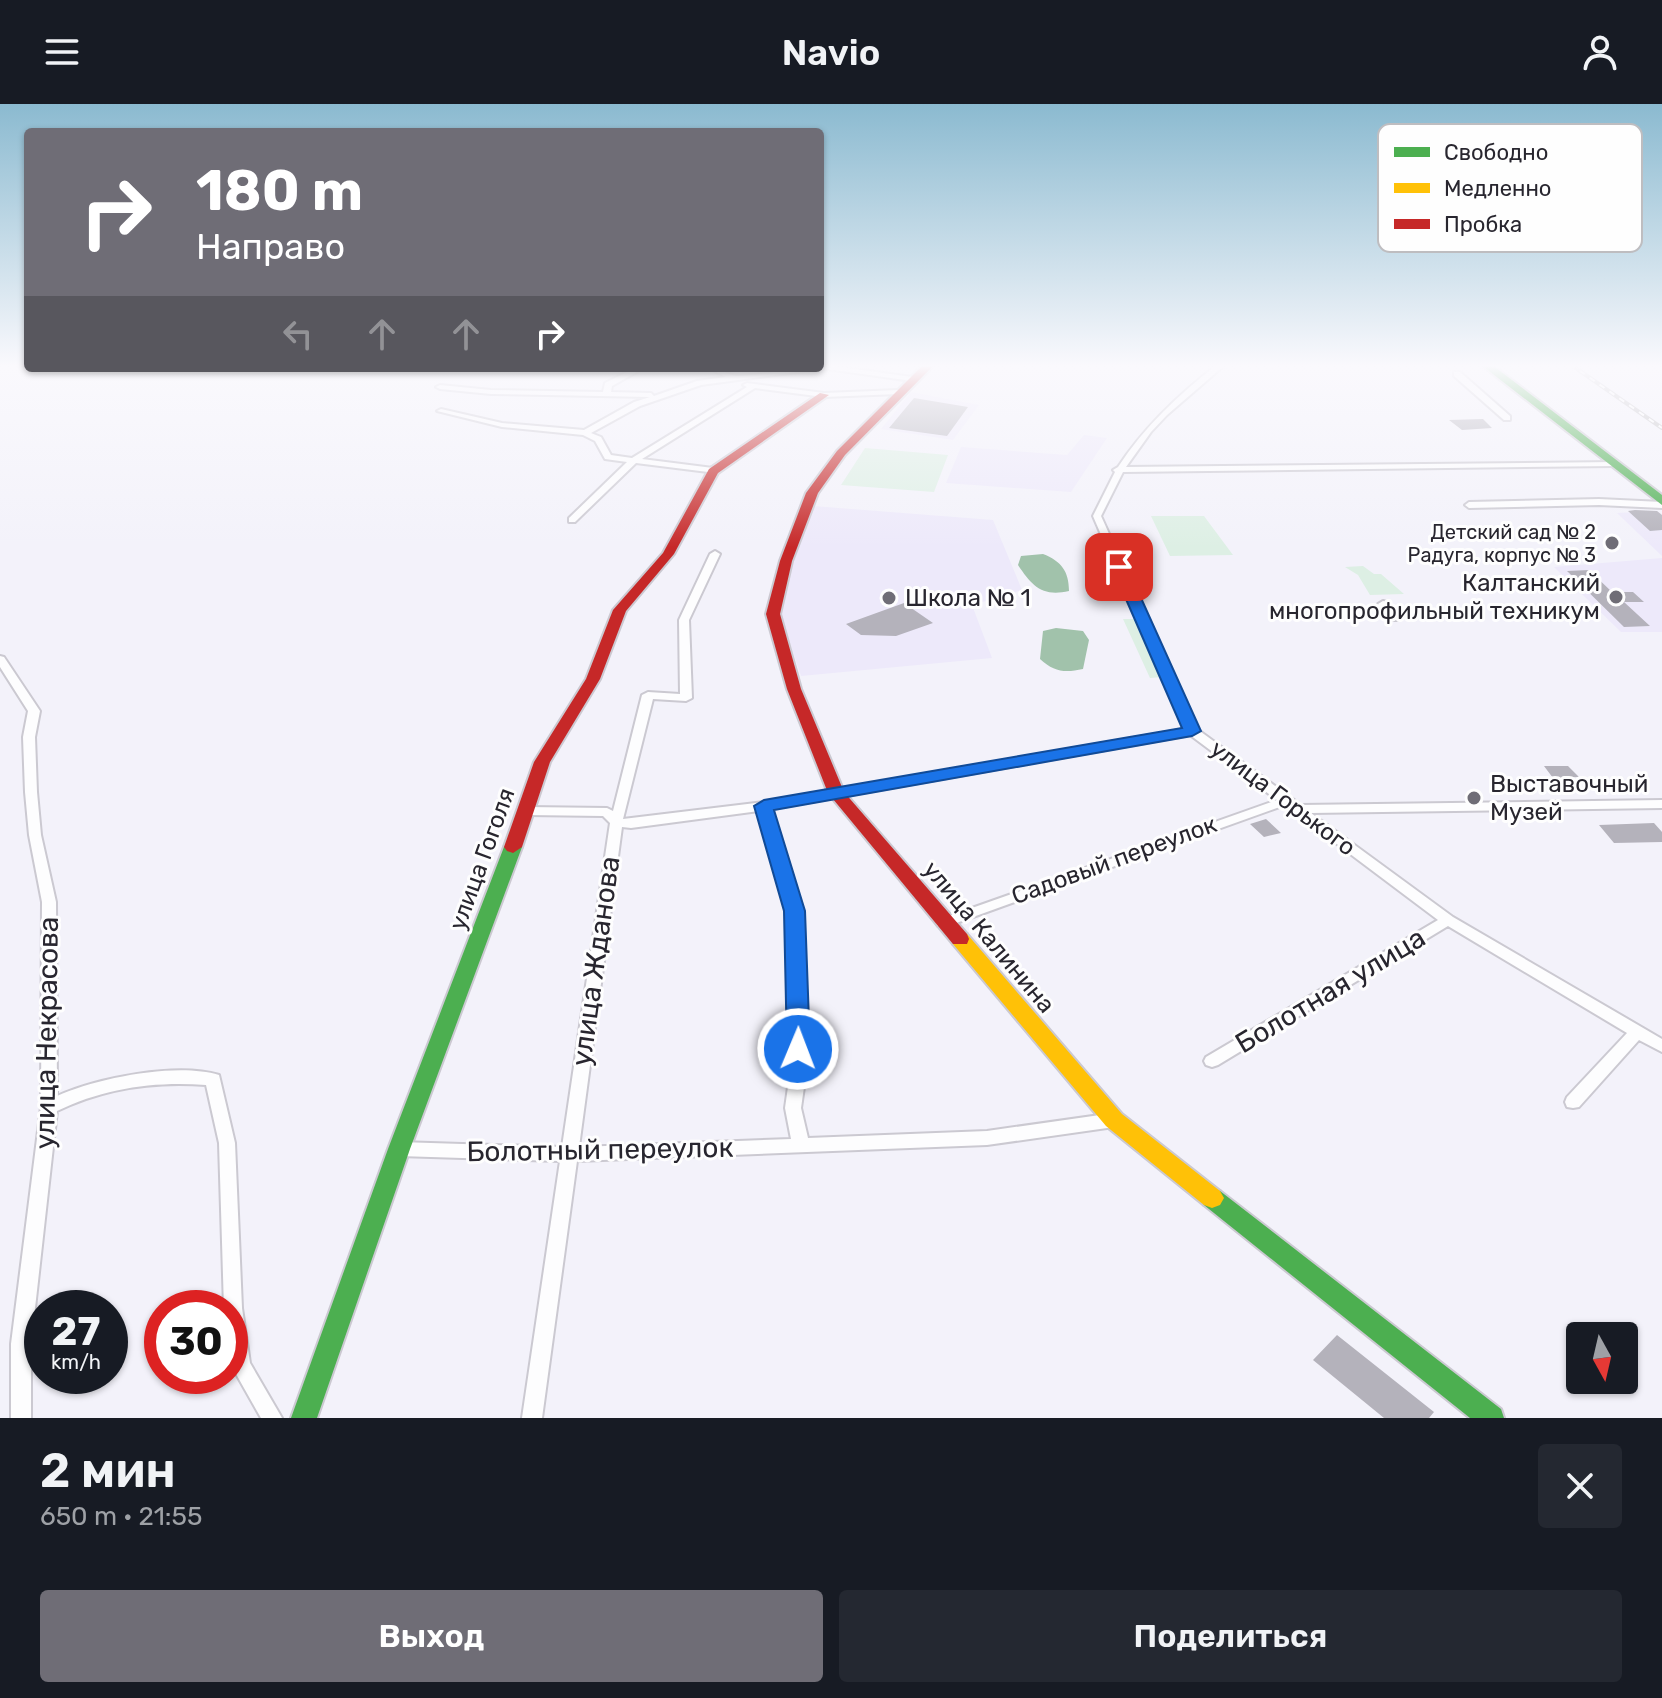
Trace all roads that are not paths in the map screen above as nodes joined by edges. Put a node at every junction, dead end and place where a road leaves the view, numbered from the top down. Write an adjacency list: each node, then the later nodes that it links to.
1 (505, 425): 8 (street)
2 (600, 425): 8 (street)
3 (691, 425): 9 (street)
4 (780, 425): 12 (street, улица Гоголя)
5 (867, 425): 21 (street, улица Калинина)
6 (1151, 425): 11 (street, улица Горького)
7 (1564, 425): 10 (street)
8 (585, 433): 9 (street)
9 (633, 461): 12 (street); 15 (street)
10 (1614, 464): 11 (street); 13 (street)
11 (1117, 470): 20 (street, улица Горького)
12 (713, 471): 25 (street, улица Гоголя)
13 (1662, 503): 14 (street)
14 (1469, 505)
15 (572, 520)
16 (715, 554): 26 (street, улица Жданова)
17 (1383, 604): 18 (street)
18 (1395, 618)
19 (0, 659): 33 (street, улица Некрасова)
20 (1192, 731): 21 (street); 23 (street, улица Горького)
21 (836, 793): 24 (street); 28 (street, улица Калинина)
22 (1662, 804): 23 (street, улица Горького)
23 (1291, 805): 27 (street, улица Горького); 28 (street, Садовый переулок)
24 (764, 806): 26 (street); 35 (street)
25 (527, 811): 26 (street); 36 (street, улица Гоголя)
26 (616, 823): 37 (street, улица Жданова)
27 (1448, 920): 29 (street, улица Горького); 31 (street, Болотная улица)
28 (943, 923): 34 (street, улица Калинина)
29 (1638, 1031): 30 (street, улица Горького); 32 (street)
30 (1662, 1046)
31 (1212, 1061)
32 (1573, 1102)
33 (49, 1107): 38 (street, улица Некрасова); 39 (street)
34 (1114, 1120): 35 (street, Болотный переулок); 42 (street, улица Калинина)
35 (801, 1145): 37 (street, Болотный переулок)
36 (399, 1149): 37 (street, Болотный переулок); 40 (street, улица Гоголя)
37 (567, 1154): 41 (street, улица Жданова)
38 (21, 1418)
39 (272, 1418)
40 (304, 1418)
41 (532, 1418)
42 (1491, 1418)

